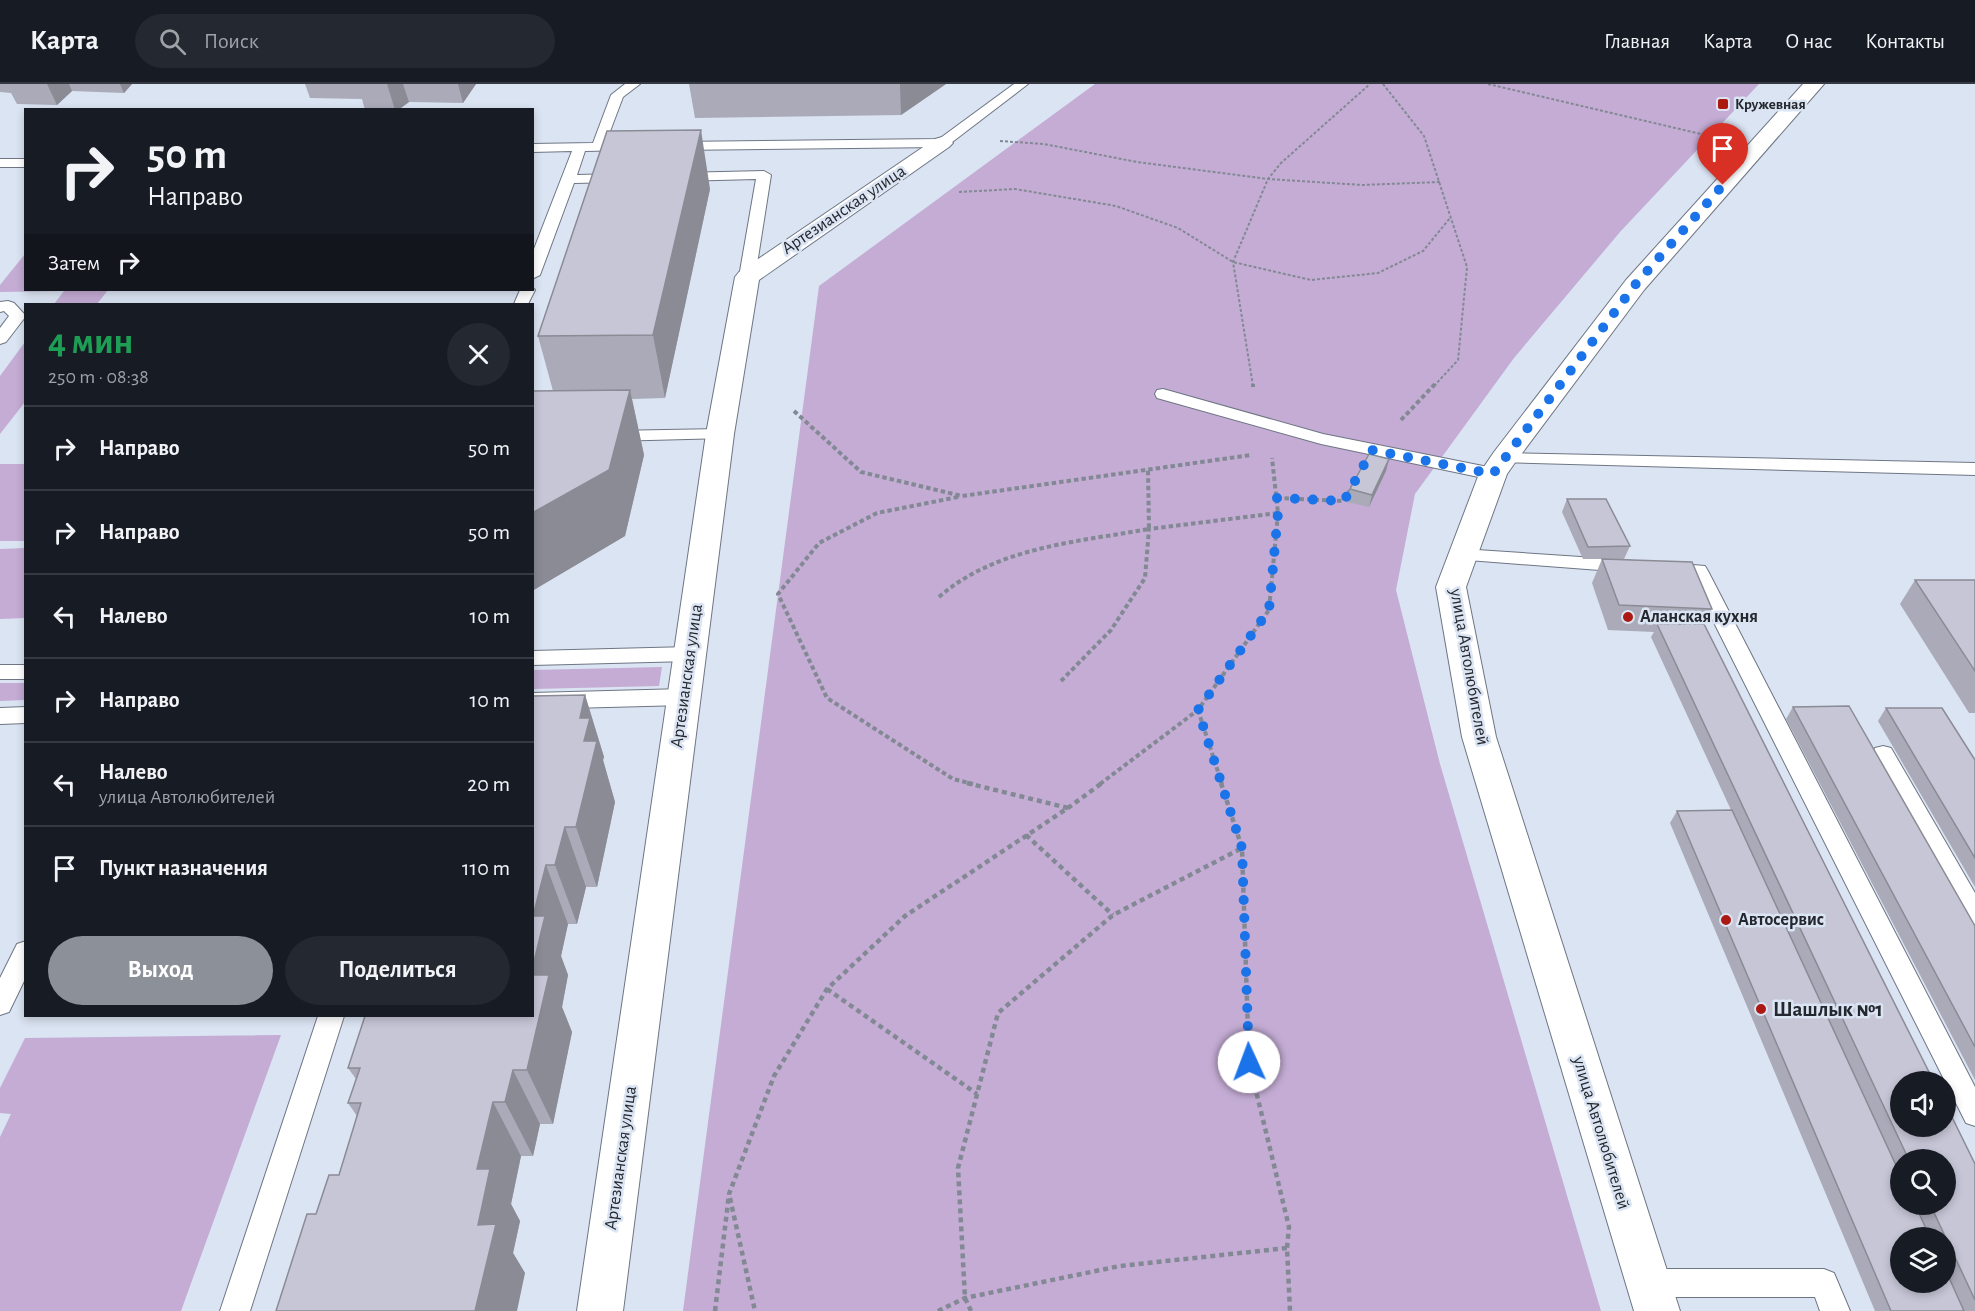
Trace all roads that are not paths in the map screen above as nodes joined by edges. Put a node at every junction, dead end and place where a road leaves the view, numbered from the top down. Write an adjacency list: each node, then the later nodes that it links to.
1 (634, 84): 6 (lane)
2 (1022, 84): 4 (lane)
3 (1814, 84): 20 (street, улица Автолюбителей)
4 (945, 141): 6 (lane); 14 (street, Артезианская улица)
5 (580, 147): 6 (lane); 7 (lane); 12 (lane)
6 (598, 147)
7 (534, 148)
8 (0, 163): 9 (lane)
9 (24, 163)
10 (638, 177): 12 (lane)
11 (660, 177): 14 (lane)
12 (569, 178): 13 (lane)
13 (534, 270)
14 (747, 277): 18 (street, Артезианская улица)
15 (0, 306): 16 (lane)
16 (0, 339)
17 (1163, 394): 20 (lane)
18 (720, 434): 19 (lane); 23 (street, Артезианская улица)
19 (591, 436)
20 (1498, 466): 21 (lane); 22 (street, улица Автолюбителей)
21 (1975, 469)
22 (1462, 555): 36 (lane); 37 (street, улица Автолюбителей)
23 (690, 654): 24 (lane); 27 (street, Артезианская улица)
24 (534, 658)
25 (0, 672): 26 (lane)
26 (24, 672)
27 (684, 697): 28 (lane); 39 (street, Артезианская улица)
28 (534, 701)
29 (0, 716): 30 (lane)
30 (24, 716)
31 (1883, 754): 32 (lane)
32 (1975, 915)
33 (24, 955): 34 (lane)
34 (0, 1004)
35 (331, 1017): 38 (lane)
36 (1975, 1114)
37 (1652, 1297): 40 (lane)
38 (235, 1311)
39 (600, 1311)
40 (1835, 1311)

